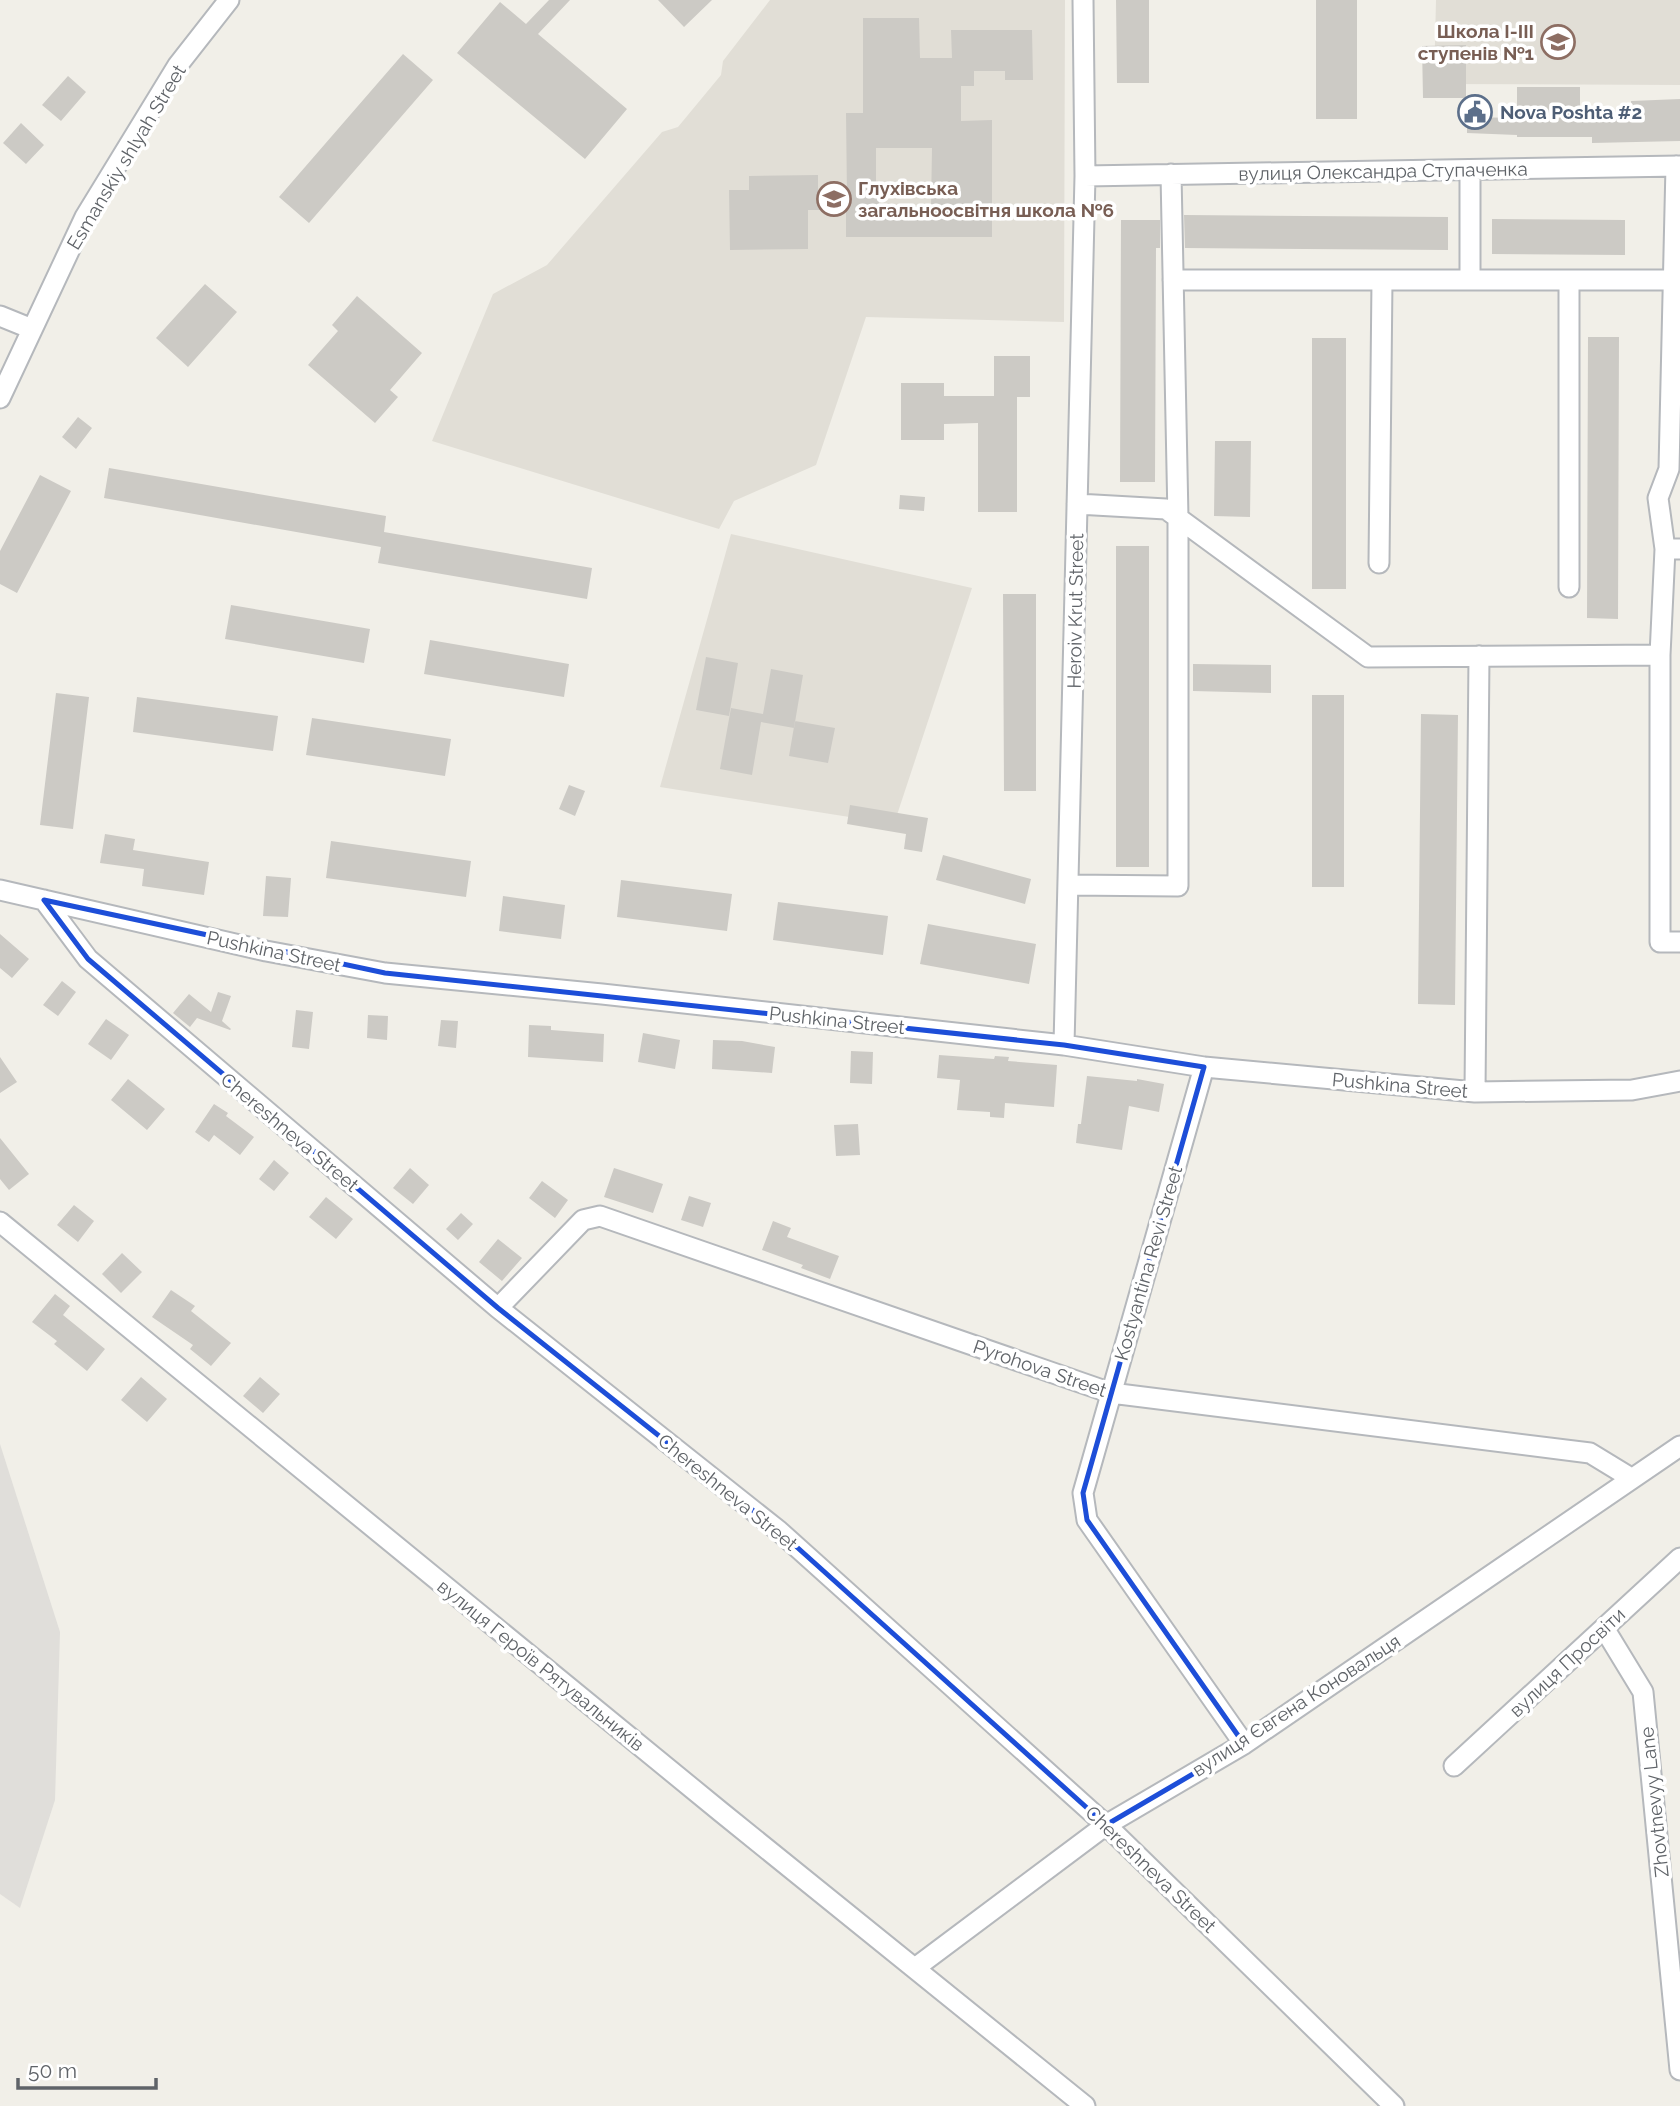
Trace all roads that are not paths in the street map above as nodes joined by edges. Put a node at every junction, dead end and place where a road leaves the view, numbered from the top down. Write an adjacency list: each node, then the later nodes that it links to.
1 (229, 0): 13 (street, Esmanskiy shlyah Street)
2 (1083, 0): 6 (street, Heroiv Krut Street)
3 (1678, 166): 4 (street, вулиця Олександра Ступаченка); 11 (street)
4 (1470, 170): 5 (street, вулиця Олександра Ступаченка); 10 (street)
5 (1171, 174): 6 (street, вулиця Олександра Ступаченка); 8 (street)
6 (1085, 176): 15 (street, Heroiv Krut Street)
7 (1569, 279): 10 (street); 11 (street); 19 (street)
8 (1173, 280): 9 (street); 16 (street)
9 (1382, 280): 10 (street); 18 (street)
10 (1470, 280)
11 (1673, 280): 17 (street)
12 (0, 316): 13 (street)
13 (32, 329): 14 (street, Esmanskiy shlyah Street)
14 (0, 398)
15 (1077, 503): 16 (street); 22 (street, Heroiv Krut Street)
16 (1178, 518): 21 (street); 22 (street)
17 (1673, 549): 20 (street)
18 (1379, 563)
19 (1569, 587)
20 (1660, 654): 21 (street); 25 (street)
21 (1479, 656): 29 (street)
22 (1068, 884): 26 (street, Heroiv Krut Street)
23 (0, 890): 24 (street, Pushkina Street)
24 (44, 900): 26 (street, Pushkina Street); 31 (street, Chereshneva Street)
25 (1680, 942)
26 (1064, 1045): 27 (street, Pushkina Street)
27 (1204, 1067): 29 (street, Pushkina Street); 32 (street, Kostyantina Revi Street)
28 (1680, 1081): 29 (street, Pushkina Street)
29 (1475, 1092)
30 (0, 1222): 40 (street, вулиця Героїв Рятувальників)
31 (498, 1308): 32 (street, Pyrohova Street); 39 (street, Chereshneva Street)
32 (1111, 1393): 34 (street, Pyrohova Street); 37 (street, Kostyantina Revi Street)
33 (1680, 1446): 34 (street, вулиця Євгена Коновальця)
34 (1630, 1478): 37 (street, вулиця Євгена Коновальця)
35 (1680, 1558): 36 (street, вулиця Просвіти)
36 (1604, 1628): 38 (street, вулиця Просвіти); 41 (street, Zhovtnevyy Lane)
37 (1244, 1744): 39 (street, вулиця Євгена Коновальця)
38 (1454, 1766)
39 (1106, 1825): 40 (street, вулиця Євгена Коновальця); 43 (street, Chereshneva Street)
40 (915, 1968): 42 (street, вулиця Героїв Рятувальників)
41 (1680, 2070)
42 (1084, 2106)
43 (1394, 2106)

